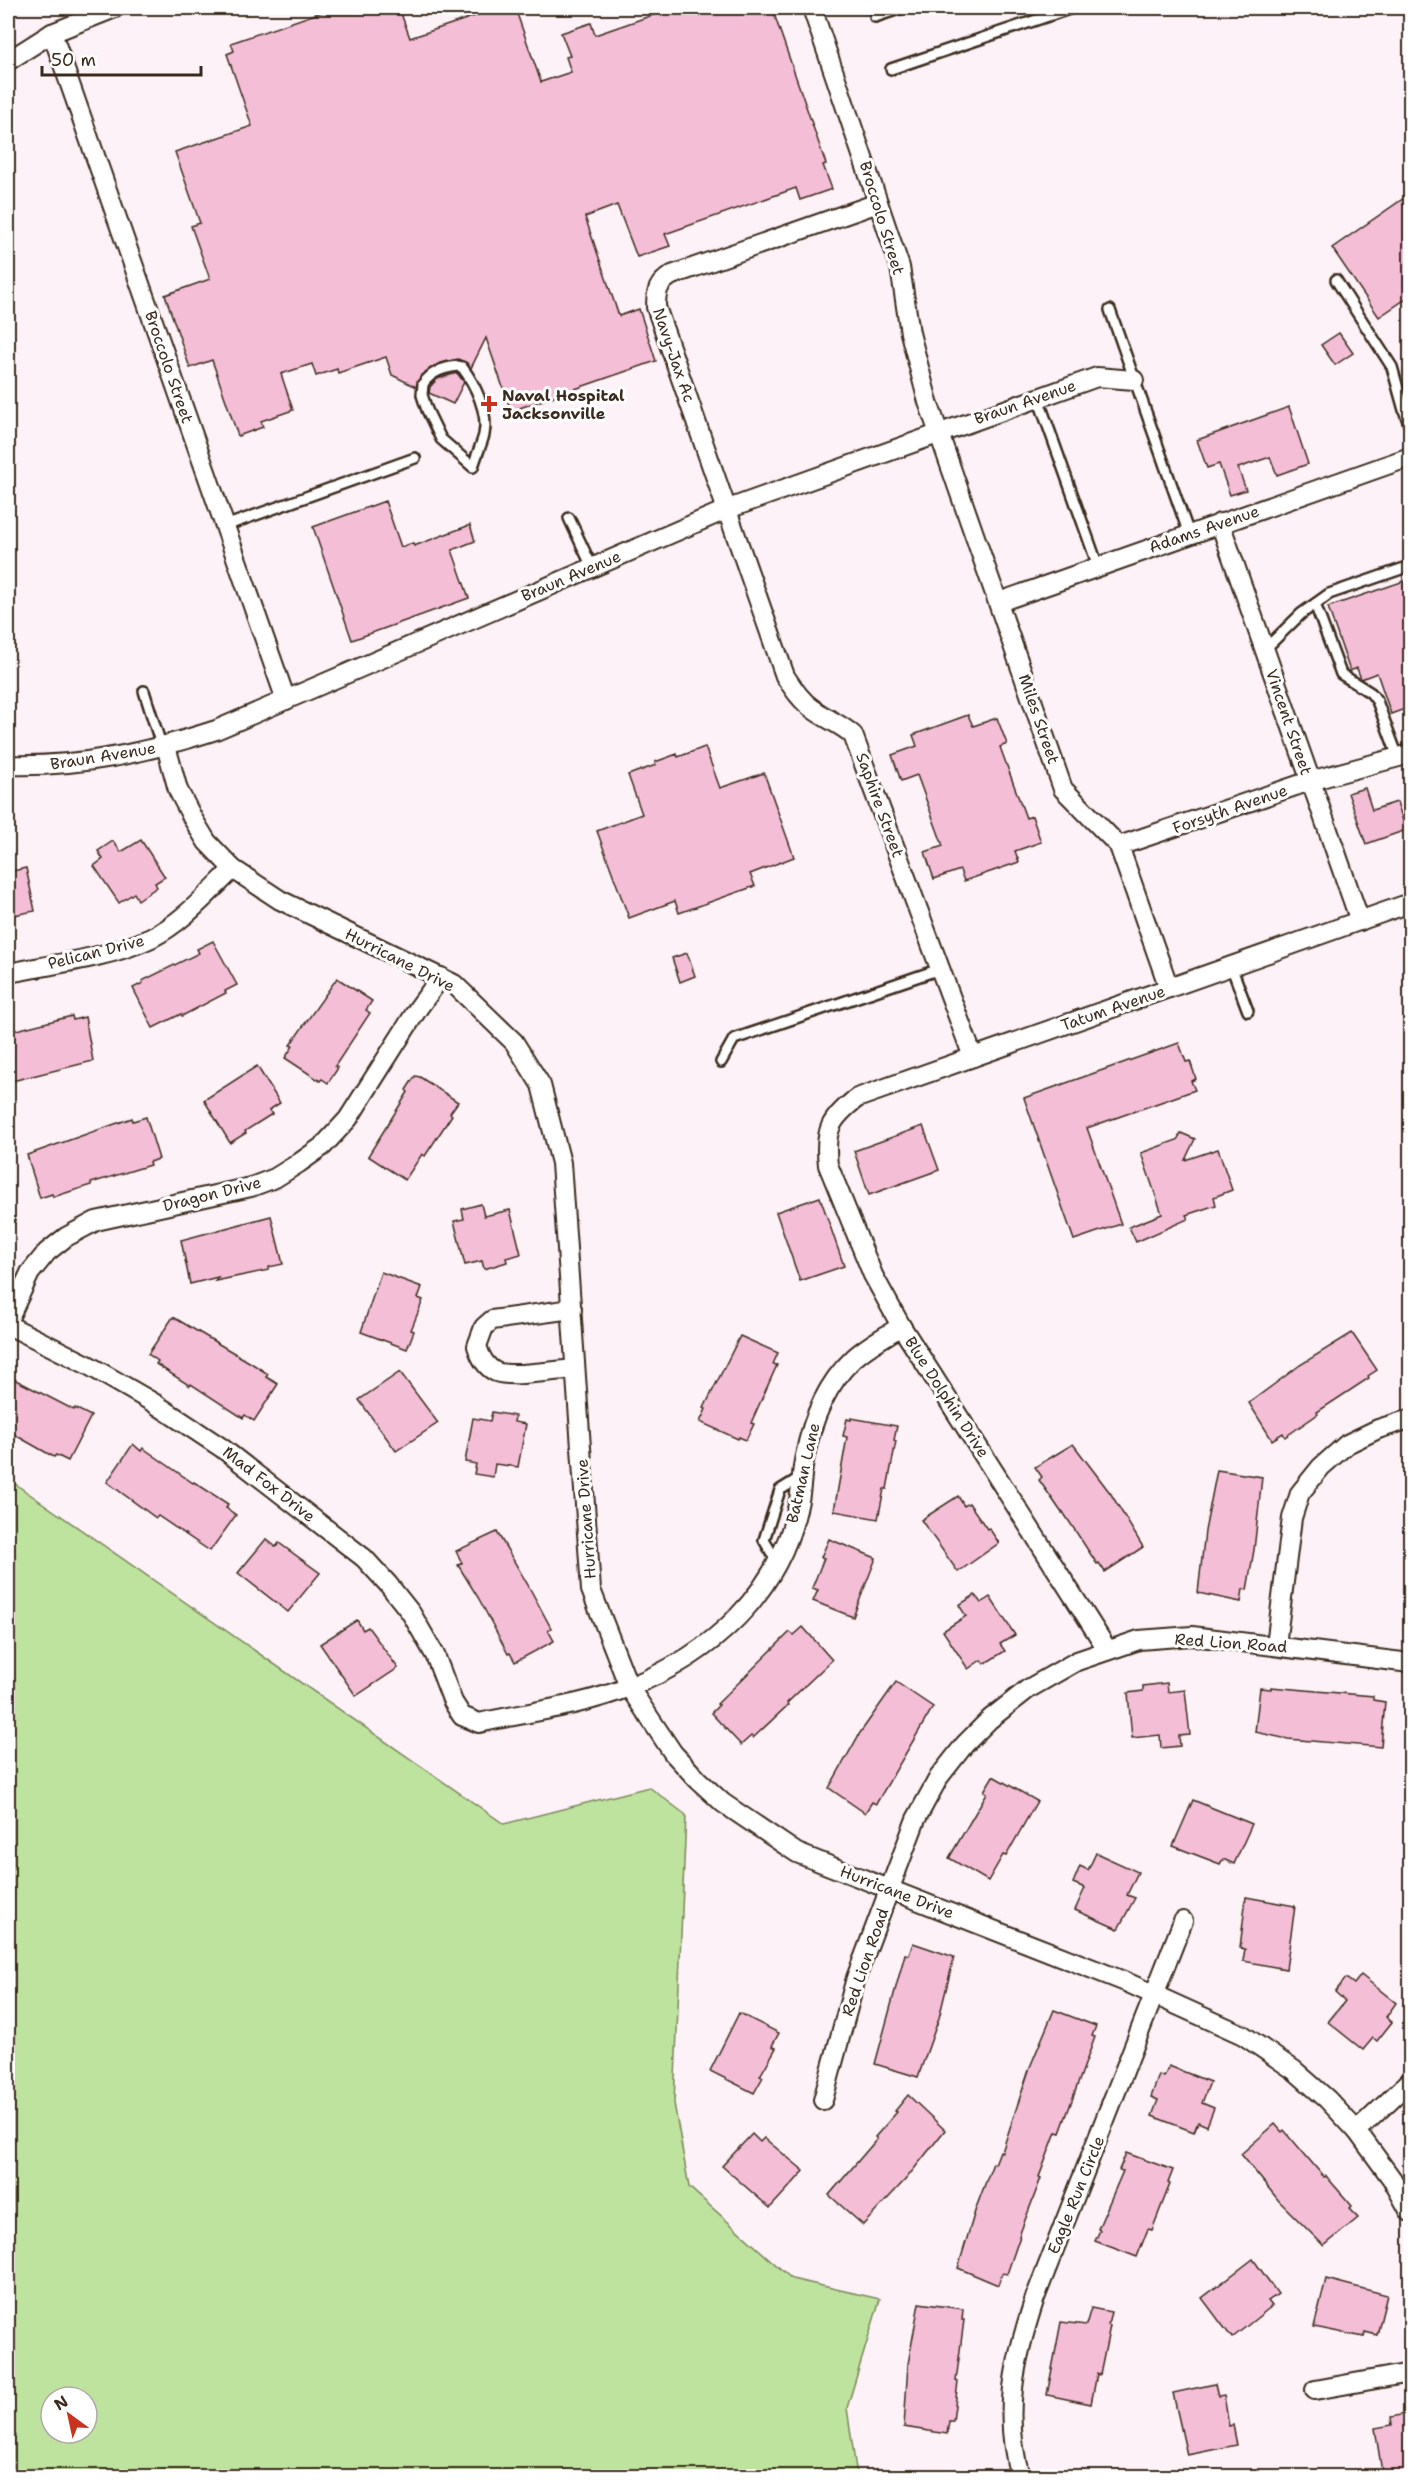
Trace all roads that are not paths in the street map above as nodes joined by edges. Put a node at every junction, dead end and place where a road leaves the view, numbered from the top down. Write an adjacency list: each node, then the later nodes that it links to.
1 (115, 8): 6 (street)
2 (812, 8): 9 (street, Broccolo Street)
3 (902, 8): 5 (lane)
4 (1072, 8): 8 (lane)
5 (875, 17)
6 (52, 33): 7 (street); 22 (street, Broccolo Street)
7 (8, 61)
8 (891, 69)
9 (878, 203): 15 (street, Broccolo Street); 19 (street, Navy-Jax Ac)
10 (1336, 280): 14 (lane)
11 (1110, 310): 12 (lane)
12 (1134, 380): 13 (street, Braun Avenue); 23 (lane)
13 (1038, 398): 15 (street, Braun Avenue); 25 (lane)
14 (1410, 427)
15 (938, 432): 19 (street, Braun Avenue); 28 (street, Miles Street)
16 (1410, 457): 21 (street, Adams Avenue)
17 (415, 458): 22 (lane)
18 (473, 467): 18 (lane)
19 (728, 508): 24 (street, Navy-Jax Ac); 27 (street, Braun Avenue)
20 (569, 518): 27 (lane)
21 (1220, 524): 23 (street, Adams Avenue); 30 (street, Vincent Street)
22 (225, 526): 32 (street, Broccolo Street)
23 (1189, 534): 25 (street, Adams Avenue)
24 (740, 545): 42 (street, Saphire Street)
25 (1098, 566): 28 (street, Adams Avenue)
26 (1410, 566): 29 (lane)
27 (592, 567): 32 (street, Braun Avenue)
28 (999, 602): 37 (street, Miles Street)
29 (1315, 604): 30 (lane); 34 (lane)
30 (1264, 650): 36 (street, Vincent Street)
31 (144, 691): 33 (lane)
32 (286, 700): 33 (street, Braun Avenue)
33 (164, 747): 35 (street, Braun Avenue); 38 (street, Hurricane Drive)
34 (1404, 755): 36 (street, Forsyth Avenue)
35 (8, 765)
36 (1310, 782): 37 (street, Forsyth Avenue); 40 (street, Vincent Street)
37 (1119, 846): 45 (street, Miles Street)
38 (233, 869): 43 (street, Pelican Drive); 44 (street, Hurricane Drive)
39 (1410, 903): 40 (street, Tatum Avenue)
40 (1360, 921): 41 (street, Tatum Avenue)
41 (1231, 966): 45 (street, Tatum Avenue); 46 (lane)
42 (940, 969): 47 (street, Saphire Street); 48 (lane)
43 (8, 973)
44 (441, 977): 50 (street, Hurricane Drive); 51 (street, Dragon Drive)
45 (1169, 988): 47 (street, Tatum Avenue)
46 (1248, 1011)
47 (973, 1057): 49 (street, Tatum Avenue)
48 (721, 1062)
49 (830, 1129): 52 (street, Blue Dolphin Drive)
50 (572, 1310): 53 (street, Hurricane Drive); 53 (street)
51 (8, 1323): 59 (street, Mad Fox Drive)
52 (901, 1326): 56 (street, Blue Dolphin Drive); 58 (street, Batman Lane)
53 (575, 1369): 58 (street, Hurricane Drive)
54 (1410, 1419): 55 (street)
55 (1276, 1645): 56 (street, Red Lion Road); 57 (street, Red Lion Road)
56 (1107, 1649): 60 (street, Red Lion Road)
57 (1410, 1664)
58 (629, 1687): 59 (street, Batman Lane); 60 (street, Hurricane Drive)
59 (462, 1716)
60 (890, 1889): 62 (street, Hurricane Drive); 64 (street, Red Lion Road)
61 (1183, 1921): 62 (street, Eagle Run Circle)
62 (1155, 1994): 65 (street, Hurricane Drive); 69 (street, Eagle Run Circle)
63 (1410, 2081): 65 (street)
64 (823, 2100)
65 (1357, 2131): 66 (street, Hurricane Drive)
66 (1410, 2212)
67 (1410, 2373): 68 (street)
68 (1314, 2390)
69 (1020, 2476)

